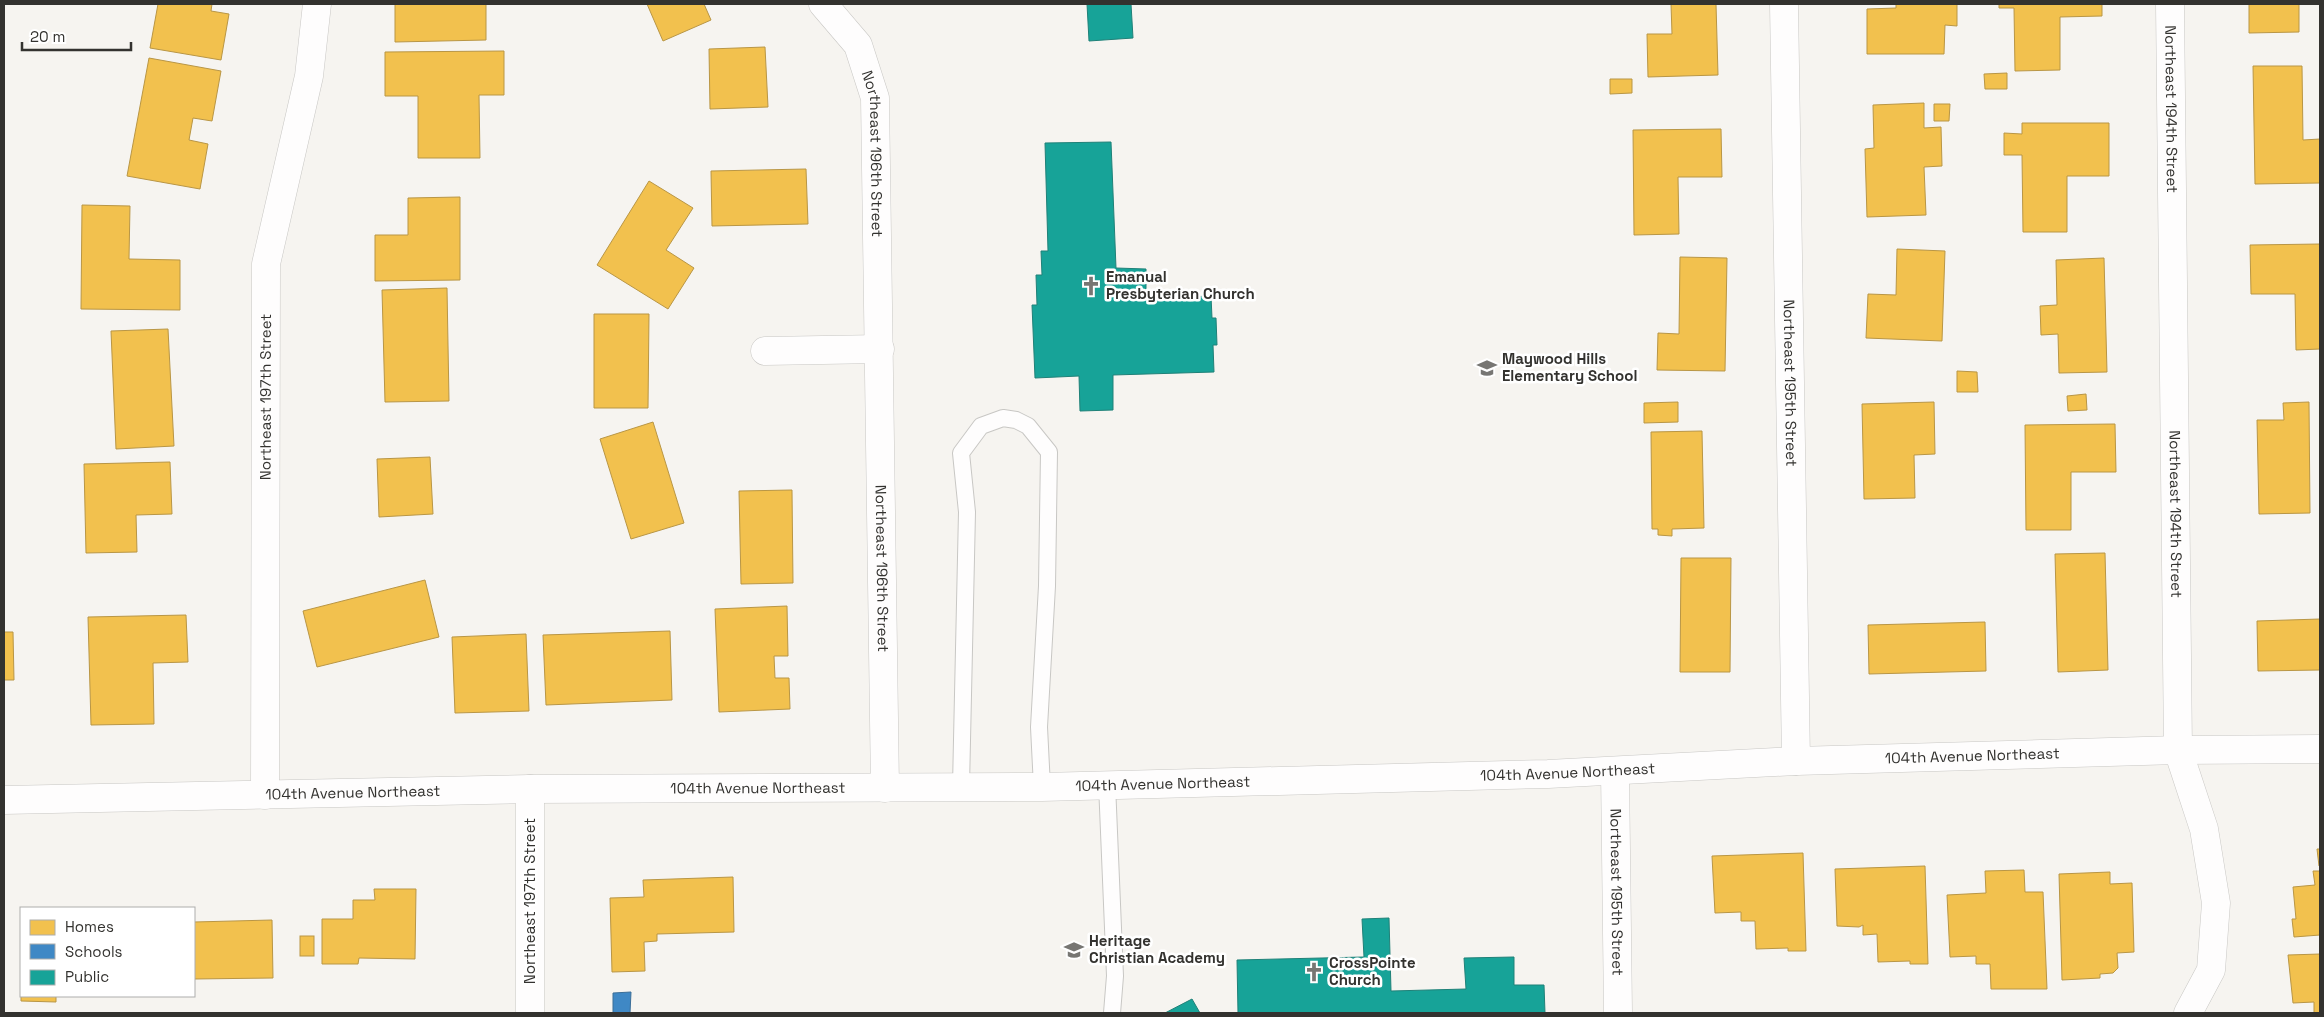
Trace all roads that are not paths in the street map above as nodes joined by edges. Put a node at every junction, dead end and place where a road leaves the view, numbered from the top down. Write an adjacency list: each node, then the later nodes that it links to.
1 (316, 4): 16 (street, Northeast 197th Street)
2 (823, 4): 5 (street, Northeast 196th Street)
3 (1784, 4): 9 (street, Northeast 195th Street)
4 (2170, 4): 8 (street, Northeast 194th Street)
5 (880, 349): 6 (street); 14 (street, Northeast 196th Street)
6 (765, 351)
7 (2320, 749): 8 (street, 104th Avenue Northeast)
8 (2178, 750): 9 (street, 104th Avenue Northeast); 21 (street, Northeast 194th Street)
9 (1796, 761): 10 (street, 104th Avenue Northeast)
10 (1615, 771): 11 (street, 104th Avenue Northeast); 20 (street, Northeast 195th Street)
11 (1107, 784): 13 (street, 104th Avenue Northeast); 19 (lane)
12 (961, 786): 13 (street, 104th Avenue Northeast); 13 (lane); 14 (street, 104th Avenue Northeast)
13 (1042, 787)
14 (885, 788): 15 (street, 104th Avenue Northeast)
15 (530, 789): 16 (street, 104th Avenue Northeast); 18 (street, Northeast 197th Street)
16 (265, 795): 17 (street, 104th Avenue Northeast)
17 (4, 800)
18 (530, 1013)
19 (1112, 1013)
20 (1618, 1013)
21 (2188, 1013)

